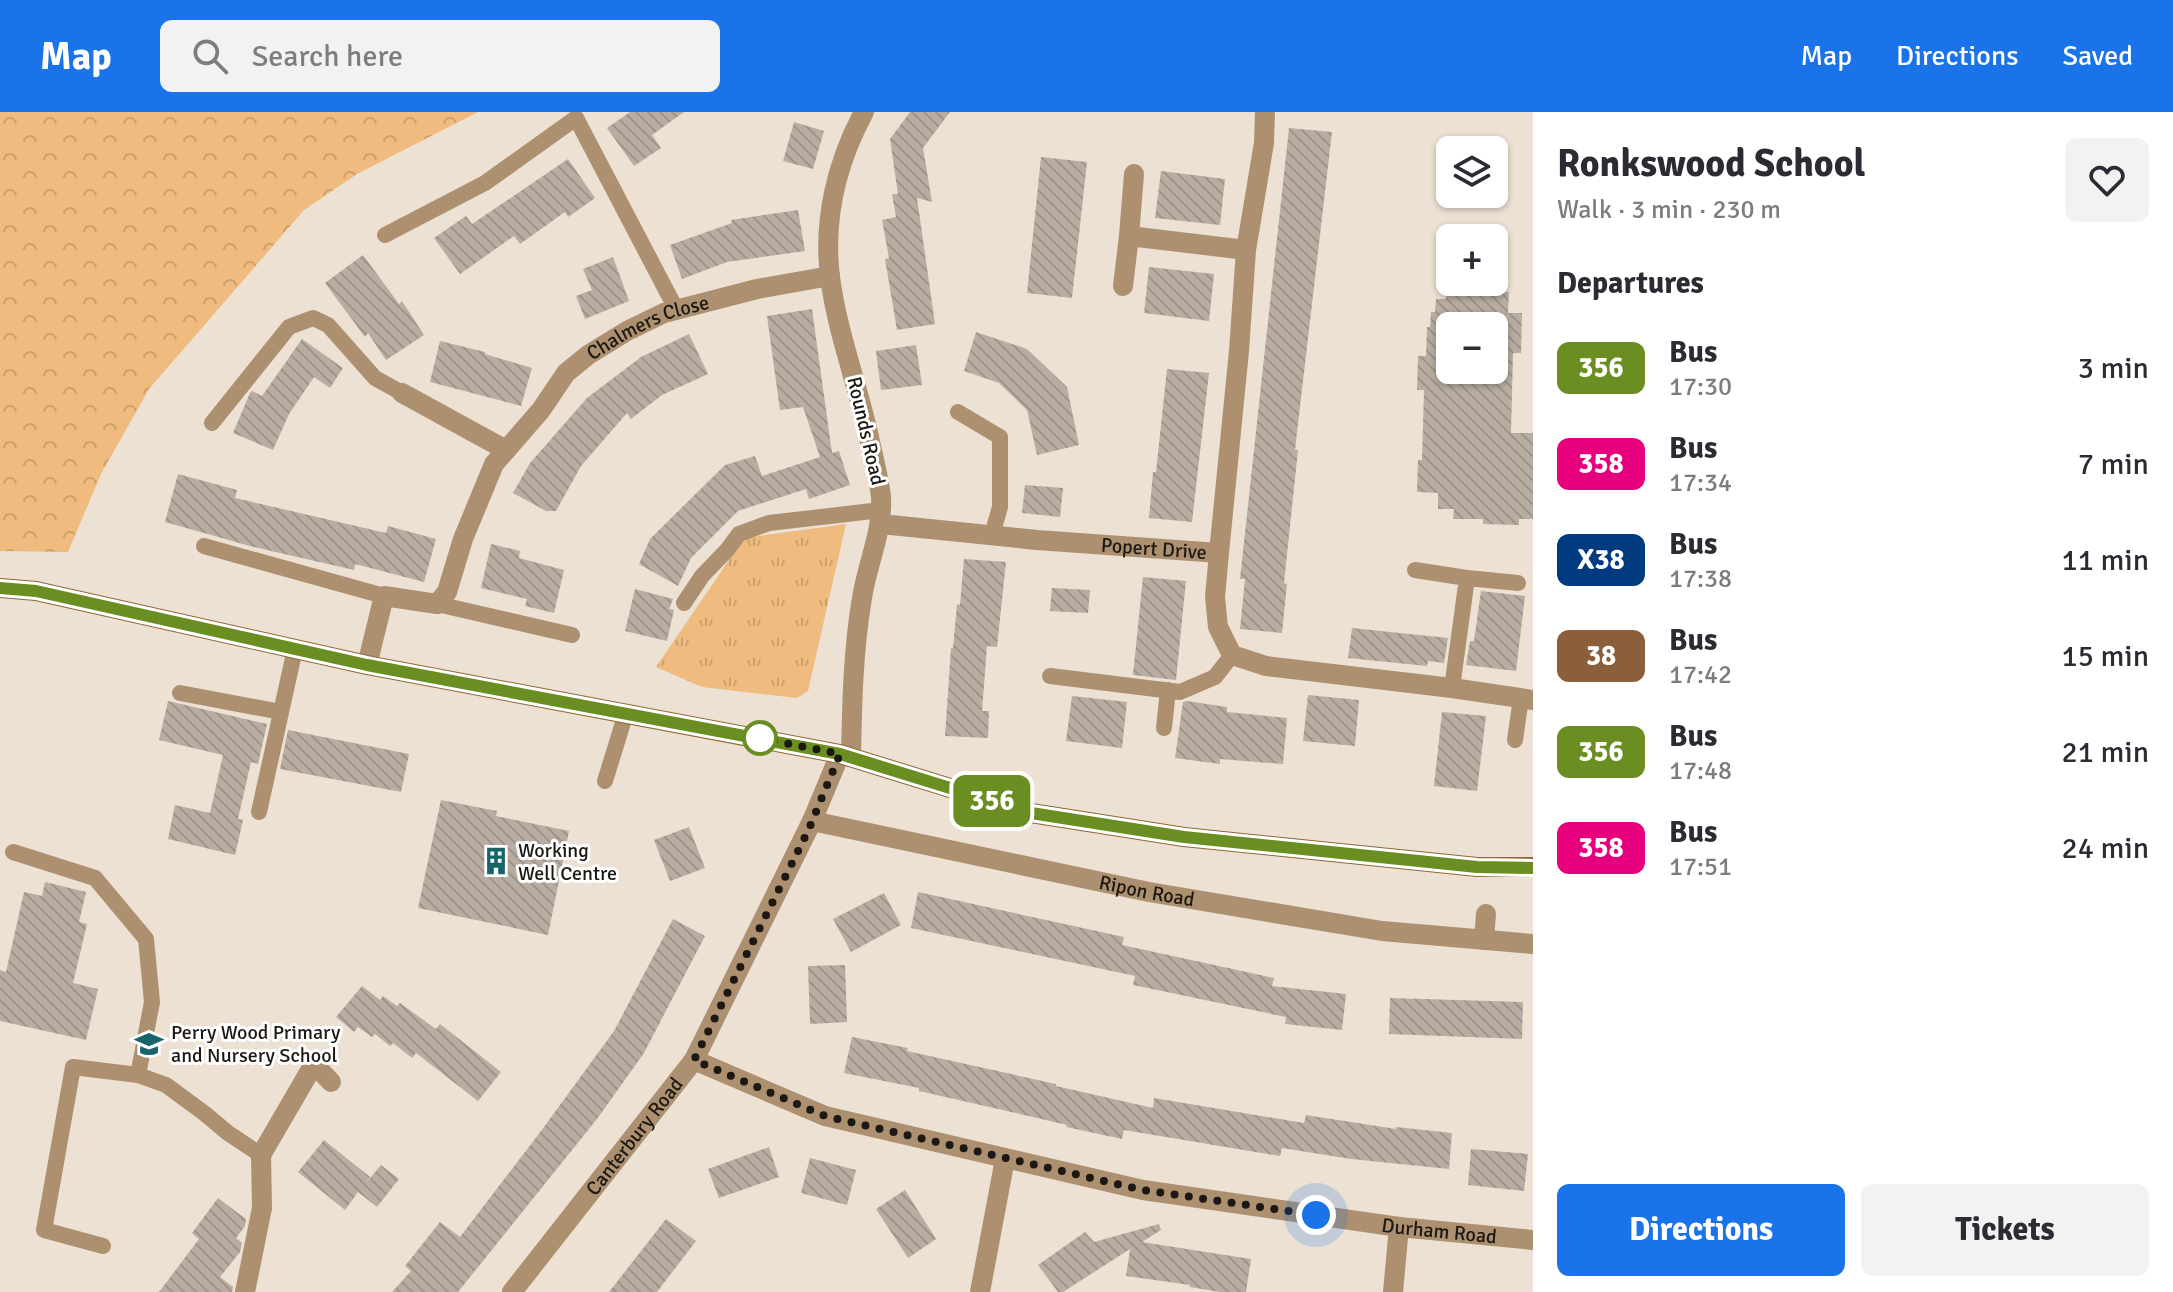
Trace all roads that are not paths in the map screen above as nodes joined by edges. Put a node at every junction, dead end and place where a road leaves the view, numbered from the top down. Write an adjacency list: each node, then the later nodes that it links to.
1 (864, 112): 8 (street, Rounds Road)
2 (1265, 112): 7 (street, Popert Drive)
3 (580, 115): 5 (lane); 10 (lane)
4 (1134, 174): 6 (street)
5 (385, 235)
6 (1129, 236): 7 (street); 9 (street)
7 (1246, 250): 18 (street, Popert Drive)
8 (830, 276): 10 (street, Chalmers Close); 15 (street, Rounds Road)
9 (1123, 286)
10 (676, 309): 14 (street, Chalmers Close)
11 (402, 393): 13 (lane); 14 (street)
12 (958, 412): 16 (lane)
13 (212, 423)
14 (506, 450): 25 (street, Chalmers Close)
15 (881, 517): 16 (street, Popert Drive); 24 (lane); 39 (street, Rounds Road)
16 (992, 535): 18 (street, Popert Drive)
17 (204, 546): 23 (lane)
18 (1219, 553): 28 (street)
19 (1415, 570): 20 (lane)
20 (1467, 578): 21 (lane); 31 (lane)
21 (1518, 583)
22 (0, 588): 27 (main road)
23 (384, 596): 25 (street); 29 (street)
24 (684, 603)
25 (437, 604): 26 (lane)
26 (572, 635)
27 (295, 649): 29 (main road); 35 (lane)
28 (1232, 655): 31 (street); 32 (lane)
29 (367, 665): 36 (main road)
30 (1050, 676): 32 (lane)
31 (1452, 688): 34 (street)
32 (1168, 690): 37 (lane)
33 (180, 693): 35 (lane)
34 (1527, 699): 38 (lane)
35 (281, 712): 41 (lane)
36 (626, 713): 39 (main road); 40 (lane)
37 (1164, 728)
38 (1515, 740)
39 (845, 755): 42 (street, Canterbury Road); 44 (main road)
40 (605, 781)
41 (259, 812)
42 (812, 821): 46 (street, Ripon Road); 48 (street, Canterbury Road)
43 (13, 852): 49 (lane)
44 (1533, 867)
45 (1486, 914): 46 (street)
46 (1484, 940): 47 (street, Ripon Road)
47 (1533, 944)
48 (694, 1060): 52 (street, Durham Road); 57 (street, Canterbury Road)
49 (138, 1075): 51 (lane); 55 (lane)
50 (331, 1082): 51 (street)
51 (261, 1155): 56 (street)
52 (1005, 1159): 53 (street, Durham Road); 58 (street)
53 (1399, 1227): 54 (street, Durham Road); 59 (street)
54 (1533, 1240)
55 (103, 1246)
56 (245, 1292)
57 (512, 1292)
58 (980, 1292)
59 (1393, 1292)

